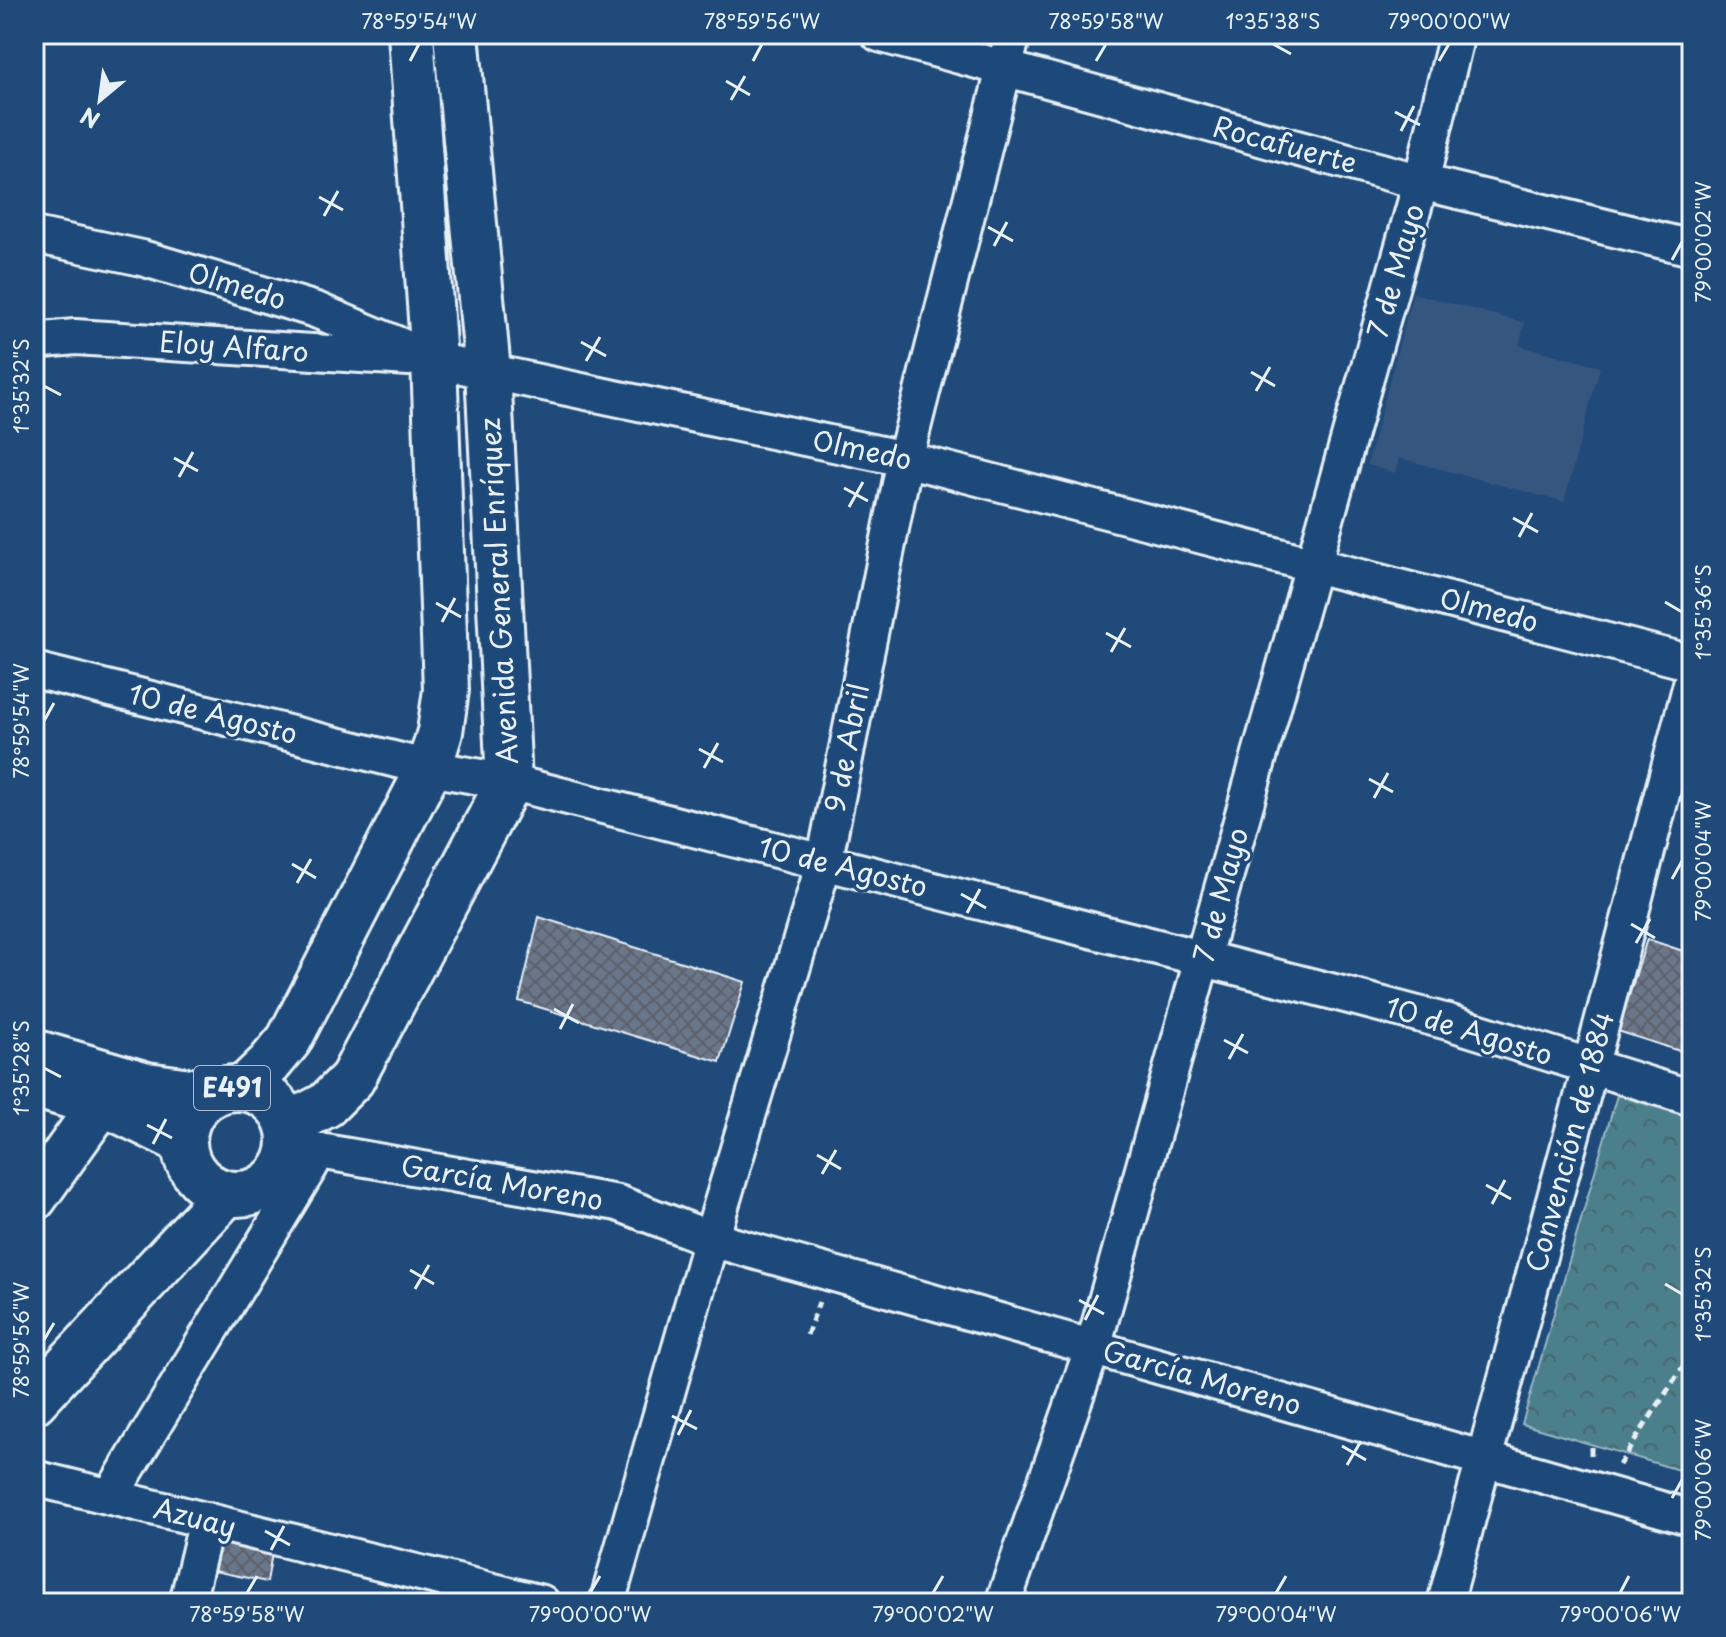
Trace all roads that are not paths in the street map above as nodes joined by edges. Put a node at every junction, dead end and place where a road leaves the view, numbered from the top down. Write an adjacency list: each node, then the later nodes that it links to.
1 (411, 34): 11 (main road, Avenida General Enríquez)
2 (456, 34): 12 (main road, Avenida General Enríquez)
3 (879, 34): 6 (street, Rocafuerte)
4 (1013, 34): 6 (street, 9 de Abril)
5 (1457, 34): 7 (street, 7 de Mayo)
6 (1004, 69): 7 (street, Rocafuerte); 13 (street, 9 de Abril)
7 (1421, 182): 9 (street, Rocafuerte); 14 (street, 7 de Mayo)
8 (34, 235): 11 (street, Olmedo)
9 (1692, 248)
10 (34, 341): 11 (street, Eloy Alfaro)
11 (434, 360): 12 (street, Olmedo); 18 (main road, Avenida General Enríquez)
12 (488, 371): 13 (street, Olmedo); 19 (main road, Avenida General Enríquez)
13 (905, 459): 14 (street, Olmedo); 20 (street, 9 de Abril)
14 (1312, 564): 15 (street, Olmedo); 21 (street, 7 de Mayo)
15 (1692, 663)
16 (34, 670): 18 (street, 10 de Agosto)
17 (1692, 680): 23 (street, Convención de 1884)
18 (429, 768): 19 (street, 10 de Agosto); 26 (main road, Avenida General Enríquez)
19 (509, 782): 20 (street, 10 de Agosto); 29 (main road, Avenida General Enríquez)
20 (824, 863): 21 (street, 10 de Agosto); 32 (street, 9 de Abril)
21 (1203, 959): 23 (street, 10 de Agosto); 33 (street, 7 de Mayo)
22 (34, 1052): 25 (main road, E491)
23 (1590, 1068): 27 (street, 10 de Agosto); 35 (street, Convención de 1884)
24 (34, 1085): 25 (main road, E491)
25 (110, 1091): 26 (main road, E491); 28 (main road, E491); 31 (main road)
26 (227, 1091): 28 (main road, E491); 29 (main road, E491)
27 (1692, 1098)
28 (184, 1142): 30 (main road, E491)
29 (294, 1148): 30 (main road); 32 (street, García Moreno); 37 (street)
30 (227, 1193): 34 (main road)
31 (34, 1198)
32 (711, 1239): 33 (street, García Moreno); 42 (street, 9 de Abril)
33 (1093, 1347): 35 (street, García Moreno); 43 (street, 7 de Mayo)
34 (34, 1401)
35 (1483, 1458): 38 (street, García Moreno); 44 (street, Convención de 1884)
36 (34, 1478): 37 (street, Azuay)
37 (110, 1497): 39 (street, Azuay)
38 (1692, 1518)
39 (207, 1520): 40 (street); 41 (street, Azuay)
40 (187, 1603)
41 (542, 1603)
42 (607, 1603)
43 (1003, 1603)
44 (1445, 1603)

